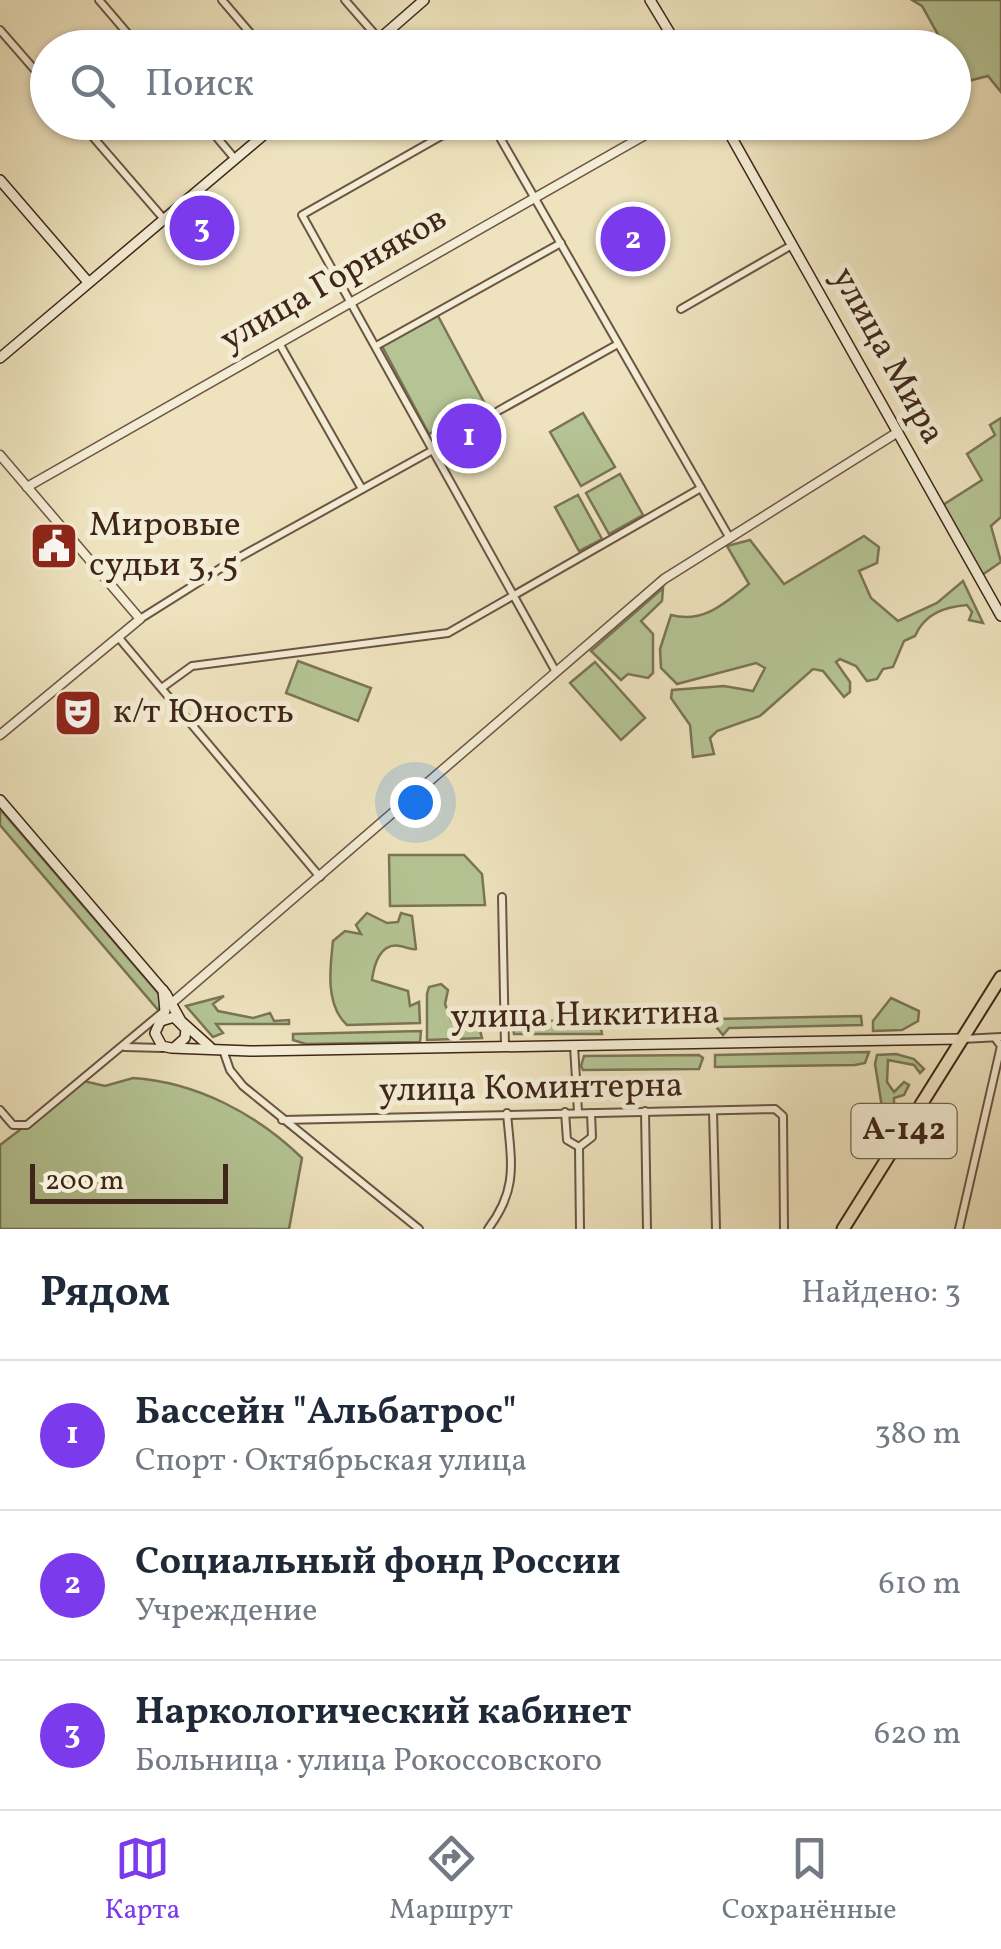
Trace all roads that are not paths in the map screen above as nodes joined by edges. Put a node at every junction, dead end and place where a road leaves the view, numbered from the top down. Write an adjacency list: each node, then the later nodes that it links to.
1 (99, 0): 7 (street)
2 (222, 0): 8 (street)
3 (345, 0): 9 (street)
4 (424, 0): 10 (main road)
5 (650, 0): 11 (main road)
6 (0, 30): 12 (street)
7 (125, 30)
8 (248, 30)
9 (371, 30)
10 (389, 30)
11 (668, 30)
12 (30, 64)
13 (96, 140): 23 (street)
14 (220, 140): 20 (street)
15 (258, 140): 20 (main road)
16 (434, 140): 27 (street)
17 (501, 140): 22 (street)
18 (636, 140): 22 (street, улица Горняков)
19 (733, 140): 25 (main road, улица Мира)
20 (236, 159): 23 (main road)
21 (0, 180): 26 (main road)
22 (534, 198): 24 (street); 27 (street, улица Горняков)
23 (163, 218): 26 (main road)
24 (561, 243): 30 (street); 31 (street)
25 (793, 244): 28 (street); 34 (main road, улица Мира)
26 (88, 282): 32 (main road)
27 (351, 303): 29 (street, улица Горняков); 31 (street)
28 (681, 309)
29 (279, 343): 39 (street, улица Горняков); 41 (street)
30 (618, 344): 33 (street); 40 (street)
31 (376, 346): 35 (street)
32 (0, 358)
33 (498, 412)
34 (898, 432): 42 (street); 44 (main road, улица Мира)
35 (432, 450): 41 (street); 43 (street)
36 (472, 451): 38 (street)
37 (0, 454): 39 (street)
38 (480, 465)
39 (27, 487): 45 (street)
40 (701, 488): 42 (street); 43 (street)
41 (362, 489): 45 (street)
42 (728, 536): 47 (street)
43 (513, 595): 47 (street); 48 (street)
44 (1001, 616)
45 (140, 619): 46 (street)
46 (119, 638): 48 (street); 49 (street)
47 (556, 672): 51 (street)
48 (163, 687): 51 (street)
49 (0, 735)
50 (0, 800): 54 (main road)
51 (320, 877): 54 (street)
52 (502, 897): 60 (street)
53 (1001, 976): 58 (highway, А-142)
54 (169, 1007): 55 (main road); 56 (main road); 62 (street)
55 (181, 1021): 56 (main road); 61 (main road); 63 (main road)
56 (158, 1022): 63 (main road)
57 (998, 1038): 58 (street); 81 (street)
58 (960, 1040): 59 (main road, улица Никитина); 80 (highway, А-142)
59 (574, 1044): 60 (main road, улица Никитина); 68 (street)
60 (505, 1046): 64 (main road, улица Никитина)
61 (210, 1047): 63 (main road); 64 (main road, улица Никитина)
62 (119, 1048): 63 (street); 65 (street)
63 (171, 1048)
64 (223, 1050): 72 (street)
65 (0, 1110)
66 (713, 1111): 69 (street, улица Коминтерна); 78 (street); 79 (street, улица Коминтерна)
67 (565, 1112): 68 (street, улица Коминтерна); 71 (street, улица Коминтерна); 73 (street)
68 (578, 1112): 70 (street, улица Коминтерна)
69 (644, 1112): 70 (street, улица Коминтерна); 77 (street)
70 (591, 1113): 73 (street)
71 (507, 1114): 72 (street, улица Коминтерна); 75 (street)
72 (282, 1120): 74 (street)
73 (579, 1147): 76 (street)
74 (420, 1229)
75 (488, 1229)
76 (580, 1229)
77 (647, 1229)
78 (716, 1229)
79 (784, 1229)
80 (843, 1229)
81 (959, 1229)

